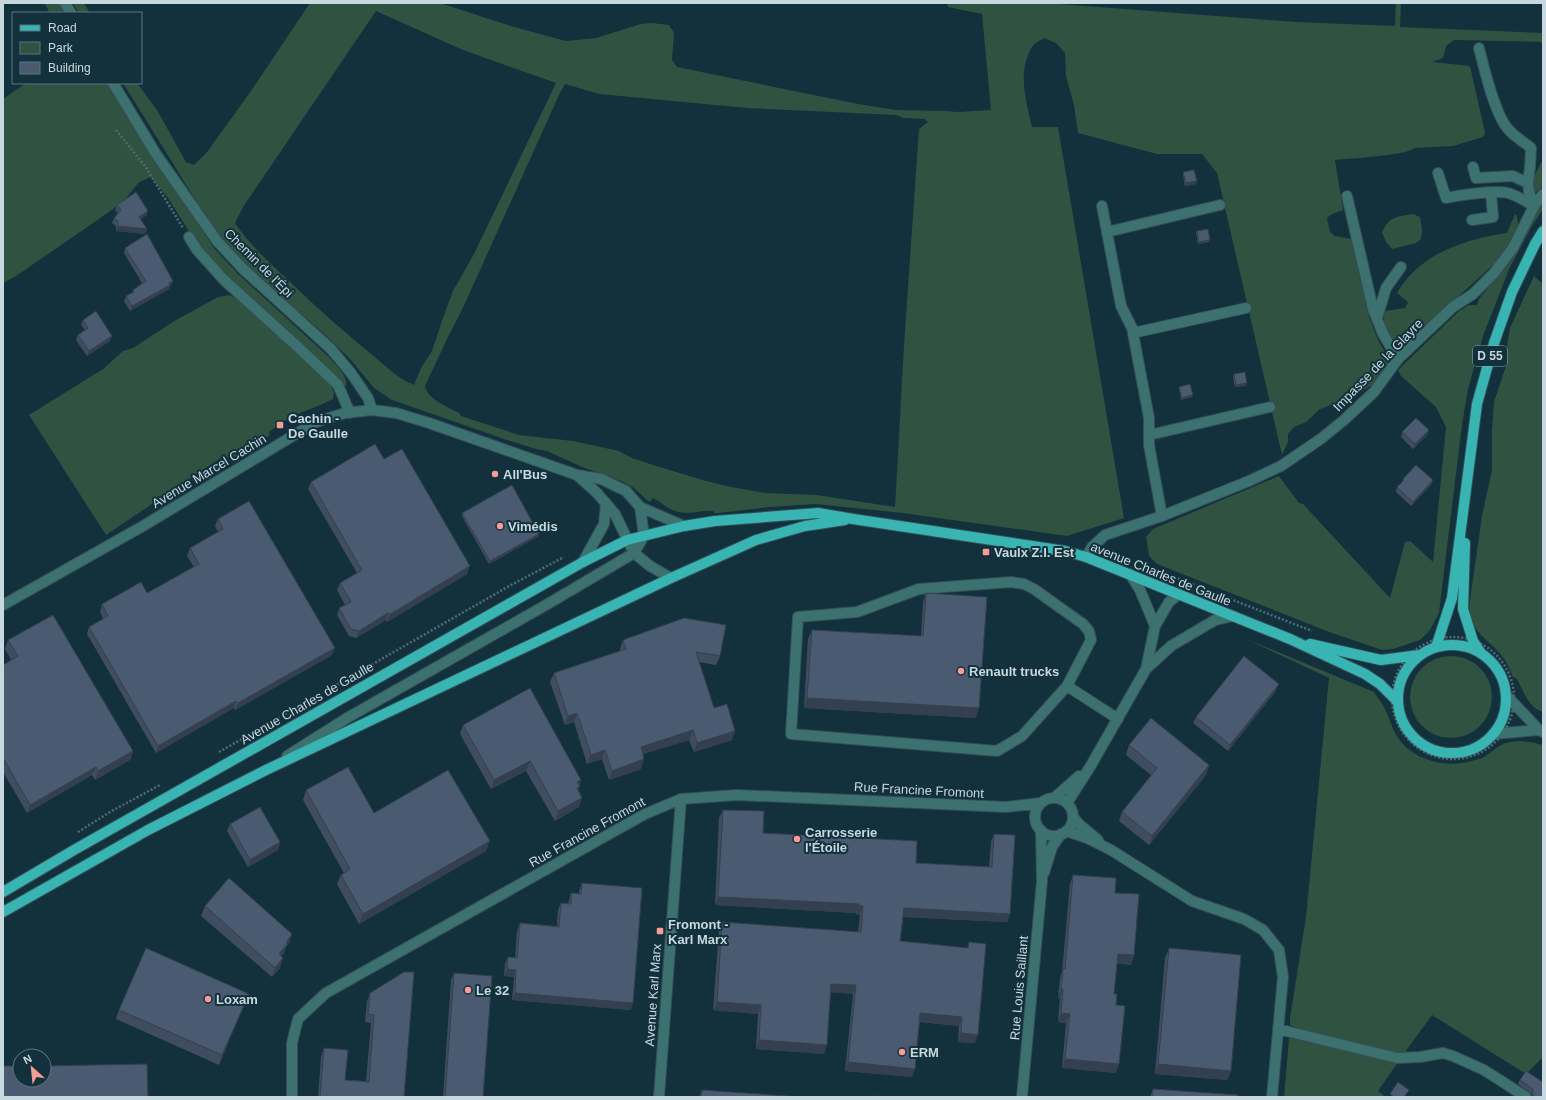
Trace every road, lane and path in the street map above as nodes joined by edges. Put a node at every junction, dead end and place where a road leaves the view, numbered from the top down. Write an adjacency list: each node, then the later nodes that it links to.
1 (65, 3): 2 (street)
2 (70, 12)
3 (1478, 48): 8 (street)
4 (114, 84): 25 (street, Chemin de l'Épi)
5 (116, 130): 18 (path)
6 (1473, 167): 8 (street)
7 (1438, 173): 9 (street)
8 (1528, 183): 14 (street)
9 (1491, 193): 14 (street); 15 (street)
10 (1543, 194): 14 (street, Impasse de la Glayre)
11 (1346, 196): 21 (street)
12 (1220, 205): 17 (street)
13 (1102, 206): 17 (street)
14 (1534, 206): 23 (street, Impasse de la Glayre)
15 (1472, 220)
16 (1543, 231): 29 (main road, D 55)
17 (1107, 232): 22 (street)
18 (189, 236): 26 (street)
19 (1401, 267): 21 (street)
20 (1246, 308): 22 (street)
21 (1377, 318): 23 (street)
22 (1133, 333): 27 (street)
23 (1398, 359): 32 (street, Impasse de la Glayre)
24 (1270, 407): 27 (street)
25 (372, 410): 26 (street, Avenue Marcel Cachin); 28 (street, Avenue Marcel Cachin)
26 (350, 412): 45 (street, Avenue Marcel Cachin)
27 (1149, 435): 32 (street)
28 (577, 474): 30 (street, Avenue Marcel Cachin); 31 (street, Avenue Marcel Cachin)
29 (1467, 489): 50 (main road, D 55); 51 (main road, D 55)
30 (606, 503): 36 (street, Avenue Marcel Cachin); 40 (street)
31 (640, 507): 34 (street, Avenue Marcel Cachin); 35 (street)
32 (1162, 516): 39 (street, Impasse de la Glayre)
33 (853, 519): 34 (main road, avenue Charles de Gaulle); 39 (main road, avenue Charles de Gaulle); 43 (main road, avenue Charles de Gaulle)
34 (684, 526): 35 (main road, avenue Charles de Gaulle)
35 (644, 536): 36 (main road, avenue Charles de Gaulle); 37 (street)
36 (627, 540): 37 (street, Avenue Marcel Cachin); 40 (main road, Avenue Charles de Gaulle)
37 (634, 553): 43 (street, Avenue Marcel Cachin); 65 (street)
38 (565, 556): 63 (path)
39 (1086, 557): 42 (main road, avenue Charles de Gaulle)
40 (583, 562): 79 (main road, Avenue Charles de Gaulle)
41 (1158, 571): 48 (path)
42 (1130, 574): 44 (main road, avenue Charles de Gaulle); 47 (street)
43 (671, 578): 65 (main road)
44 (1179, 594): 46 (main road, avenue Charles de Gaulle); 47 (street)
45 (3, 605)
46 (1233, 616): 49 (main road, avenue Charles de Gaulle); 55 (street)
47 (1155, 626): 55 (street)
48 (1318, 634)
49 (1290, 639): 53 (main road, avenue Charles de Gaulle); 58 (main road, avenue Charles de Gaulle)
50 (1472, 641): 51 (path); 54 (main road, D 55); 59 (path)
51 (1438, 643): 52 (main road); 52 (path); 54 (main road)
52 (1419, 652): 53 (main road, avenue Charles de Gaulle); 53 (path); 53 (path); 58 (main road)
53 (1409, 653): 58 (path)
54 (1481, 653): 57 (main road)
55 (1146, 669): 60 (street)
56 (1068, 686): 56 (street); 60 (street)
57 (1506, 695): 59 (street); 62 (main road)
58 (1392, 701): 62 (main road); 62 (path)
59 (1514, 703): 61 (street); 62 (path)
60 (1118, 719): 64 (street)
61 (1541, 731): 62 (street)
62 (1498, 733)
63 (216, 753)
64 (1090, 767): 67 (street); 70 (street)
65 (266, 770): 80 (main road)
66 (162, 784): 75 (path)
67 (1054, 798): 69 (street); 70 (street)
68 (681, 799): 71 (street, Rue Francine Fromont); 82 (street, Rue Francine Fromont); 83 (street, Avenue Karl Marx)
69 (1042, 803): 71 (street, Rue Francine Fromont); 72 (street)
70 (1066, 803): 73 (street)
71 (1006, 807): 72 (street, Rue Francine Fromont)
72 (1035, 816): 74 (street)
73 (1073, 817): 76 (street); 77 (street)
74 (1041, 830): 76 (street); 78 (street, Rue Louis Saillant)
75 (77, 833)
76 (1064, 833): 77 (street); 78 (street, Rue Louis Saillant)
77 (1111, 850): 81 (street)
78 (1042, 880): 84 (street, Rue Louis Saillant)
79 (3, 892)
80 (3, 912)
81 (1278, 1029): 85 (street); 86 (street)
82 (292, 1097)
83 (658, 1097)
84 (1022, 1097)
85 (1272, 1097)
86 (1526, 1097)

